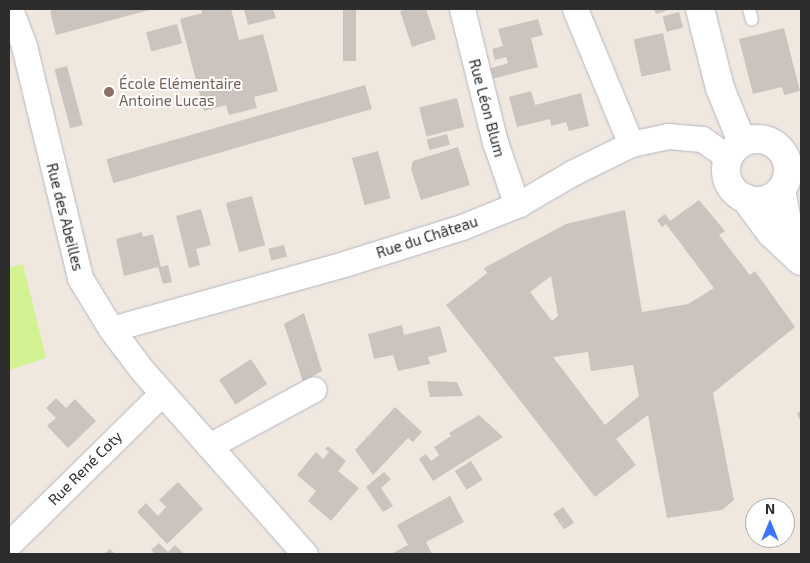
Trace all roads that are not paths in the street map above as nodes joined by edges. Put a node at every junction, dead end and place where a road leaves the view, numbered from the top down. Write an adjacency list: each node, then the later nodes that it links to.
1 (10, 9): 13 (street, Rue des Abeilles)
2 (462, 9): 11 (street, Rue Léon Blum)
3 (575, 9): 7 (street)
4 (700, 9): 8 (main road)
5 (801, 138): 6 (main road)
6 (770, 142): 8 (main road); 9 (main road)
7 (631, 144): 8 (street, Rue du Château); 11 (street, Rue du Château)
8 (735, 150): 10 (main road)
9 (789, 180): 10 (main road); 12 (main road)
10 (745, 198): 12 (main road)
11 (519, 204): 13 (street, Rue du Château)
12 (800, 260)
13 (111, 329): 15 (street, Rue des Abeilles)
14 (314, 389): 16 (street)
15 (162, 393): 16 (street, Rue des Abeilles); 17 (street, Rue René Coty)
16 (209, 446): 18 (street, Rue des Abeilles)
17 (9, 544)
18 (305, 554)

